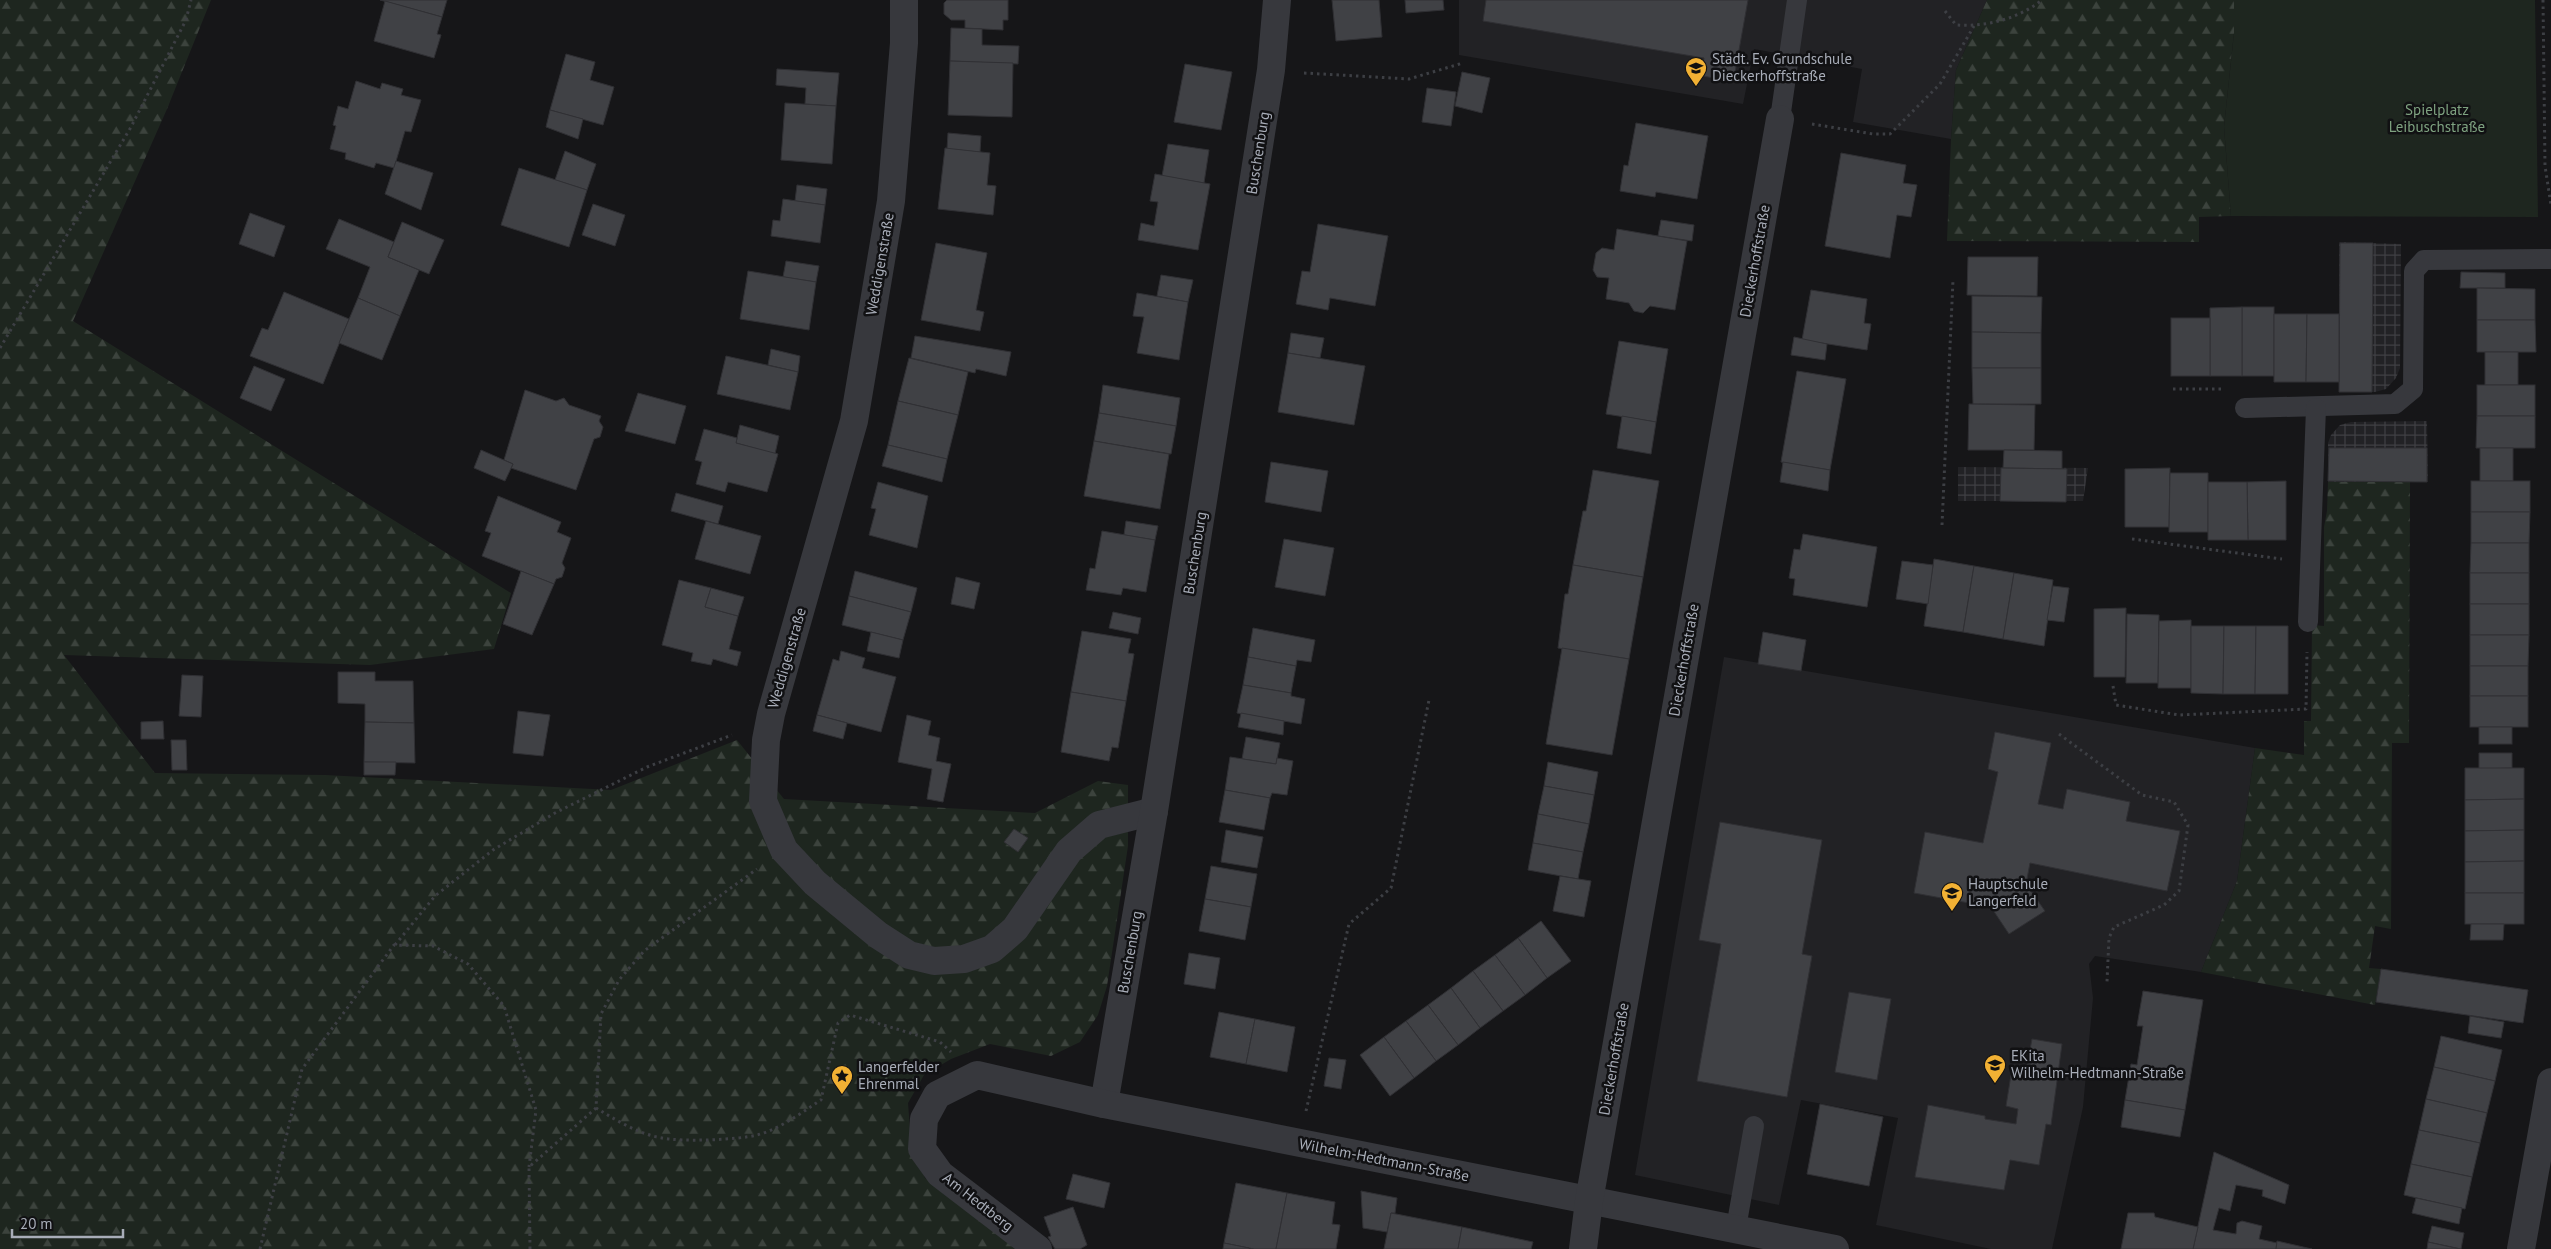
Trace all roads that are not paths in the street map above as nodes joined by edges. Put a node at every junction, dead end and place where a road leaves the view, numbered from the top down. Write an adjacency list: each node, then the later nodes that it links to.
1 (904, 0): 9 (street, Weddigenstraße)
2 (1277, 0): 9 (street, Buschenburg)
3 (1797, 0): 4 (lane)
4 (1780, 119): 14 (street, Dieckerhoffstraße)
5 (2551, 259): 7 (lane)
6 (2245, 408): 7 (lane)
7 (2316, 408): 8 (lane)
8 (2308, 622)
9 (1154, 811): 12 (street, Buschenburg)
10 (2551, 1082): 19 (street)
11 (938, 1094): 12 (street, Wilhelm-Hedtmann-Straße); 16 (street, Am Hedtberg)
12 (1104, 1104): 14 (street, Wilhelm-Hedtmann-Straße)
13 (1754, 1126): 15 (lane)
14 (1588, 1201): 15 (street, Wilhelm-Hedtmann-Straße); 17 (street, Dieckerhoffstraße)
15 (1736, 1228): 18 (street, Wilhelm-Hedtmann-Straße)
16 (1038, 1249)
17 (1584, 1249)
18 (1835, 1249)
19 (2522, 1249)

